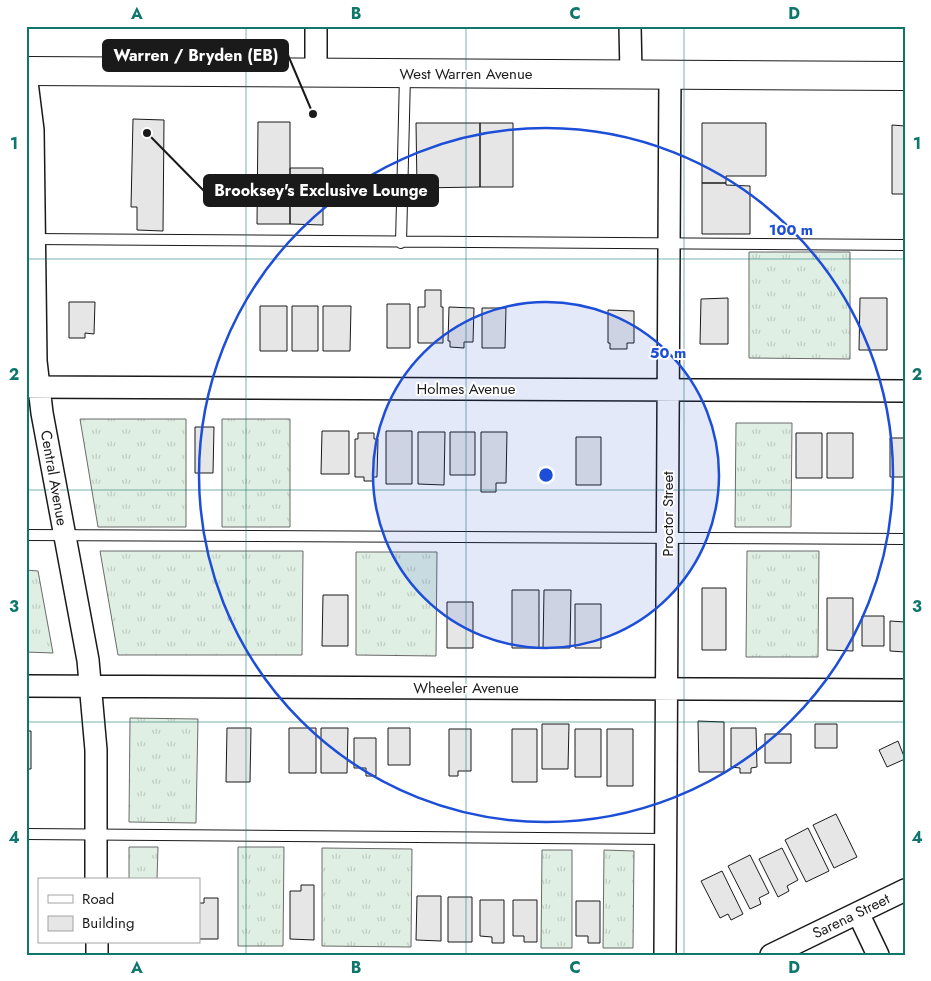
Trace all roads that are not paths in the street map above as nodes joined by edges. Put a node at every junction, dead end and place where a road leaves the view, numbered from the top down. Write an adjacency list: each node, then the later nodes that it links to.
1 (316, 26): 4 (street)
2 (630, 26): 6 (street)
3 (26, 73): 4 (main road, West Warren Avenue); 9 (street, Central Avenue)
4 (316, 73): 5 (main road, West Warren Avenue)
5 (405, 74): 6 (main road, West Warren Avenue); 10 (lane)
6 (631, 74): 7 (main road, West Warren Avenue)
7 (670, 74): 8 (main road, West Warren Avenue); 11 (street, Proctor Street)
8 (905, 76)
9 (30, 239): 10 (lane); 13 (street, Central Avenue)
10 (401, 243): 11 (lane)
11 (669, 244): 12 (lane); 14 (street, Proctor Street)
12 (905, 244)
13 (32, 387): 14 (street, Holmes Avenue); 17 (street, Central Avenue)
14 (668, 390): 15 (street, Holmes Avenue); 18 (street, Proctor Street)
15 (905, 392)
16 (26, 535): 17 (lane)
17 (64, 535): 18 (lane); 21 (street, Central Avenue)
18 (668, 539): 19 (lane); 22 (street, Proctor Street)
19 (905, 539)
20 (26, 686): 21 (street, Wheeler Avenue)
21 (91, 686): 22 (street, Wheeler Avenue); 25 (street, Central Avenue)
22 (667, 688): 23 (street, Wheeler Avenue); 26 (street, Proctor Street)
23 (905, 690)
24 (26, 834): 25 (lane)
25 (96, 834): 26 (lane); 27 (street, Central Avenue)
26 (666, 839): 30 (street, Proctor Street)
27 (96, 878)
28 (905, 890): 29 (street, Sarena Street)
29 (858, 913): 31 (street, Sarena Street); 32 (street)
30 (665, 955)
31 (771, 955)
32 (878, 955)

